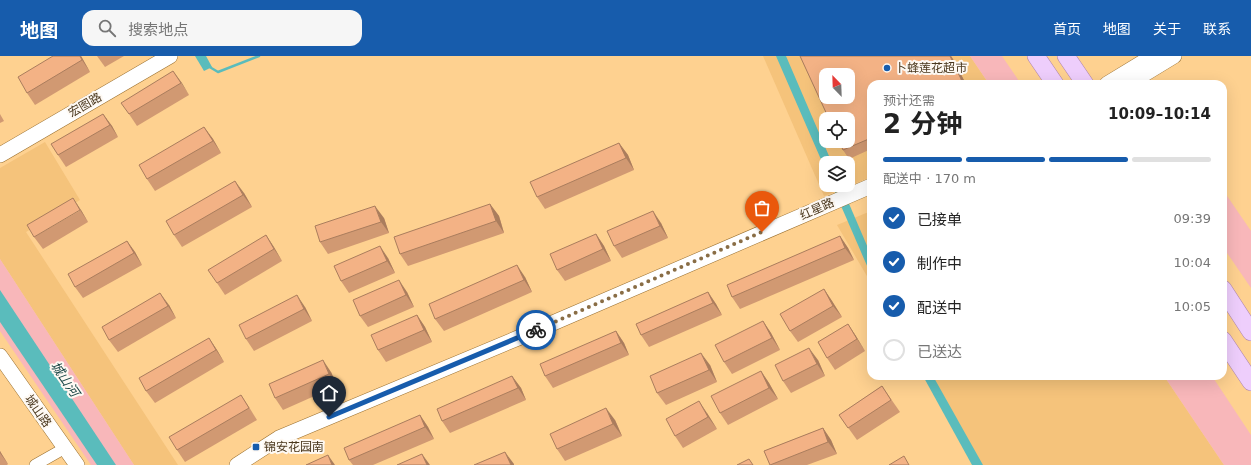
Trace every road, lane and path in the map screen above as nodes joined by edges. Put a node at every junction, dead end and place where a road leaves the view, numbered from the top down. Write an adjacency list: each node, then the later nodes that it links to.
1 (170, 56): 10 (main road, 宏图路)
2 (1036, 56): 6 (main road)
3 (1066, 56): 7 (main road)
4 (1153, 56): 8 (main road)
5 (1174, 56): 9 (main road)
6 (1052, 80)
7 (1082, 80)
8 (1114, 80)
9 (1135, 80)
10 (0, 155)
11 (867, 189): 13 (main road, 红星路)
12 (867, 196): 13 (main road, 红星路)
13 (852, 198): 14 (main road, 红星路)
14 (831, 207): 25 (main road, 红星路); 26 (main road, 红星路)
15 (1227, 295): 16 (main road)
16 (1251, 332)
17 (1227, 346): 20 (main road)
18 (0, 356): 24 (main road, 城山路)
19 (0, 368): 21 (main road, 城山路)
20 (1251, 382)
21 (58, 452): 22 (street); 23 (main road, 城山路)
22 (36, 465)
23 (67, 465)
24 (77, 465)
25 (237, 465)
26 (253, 465)

